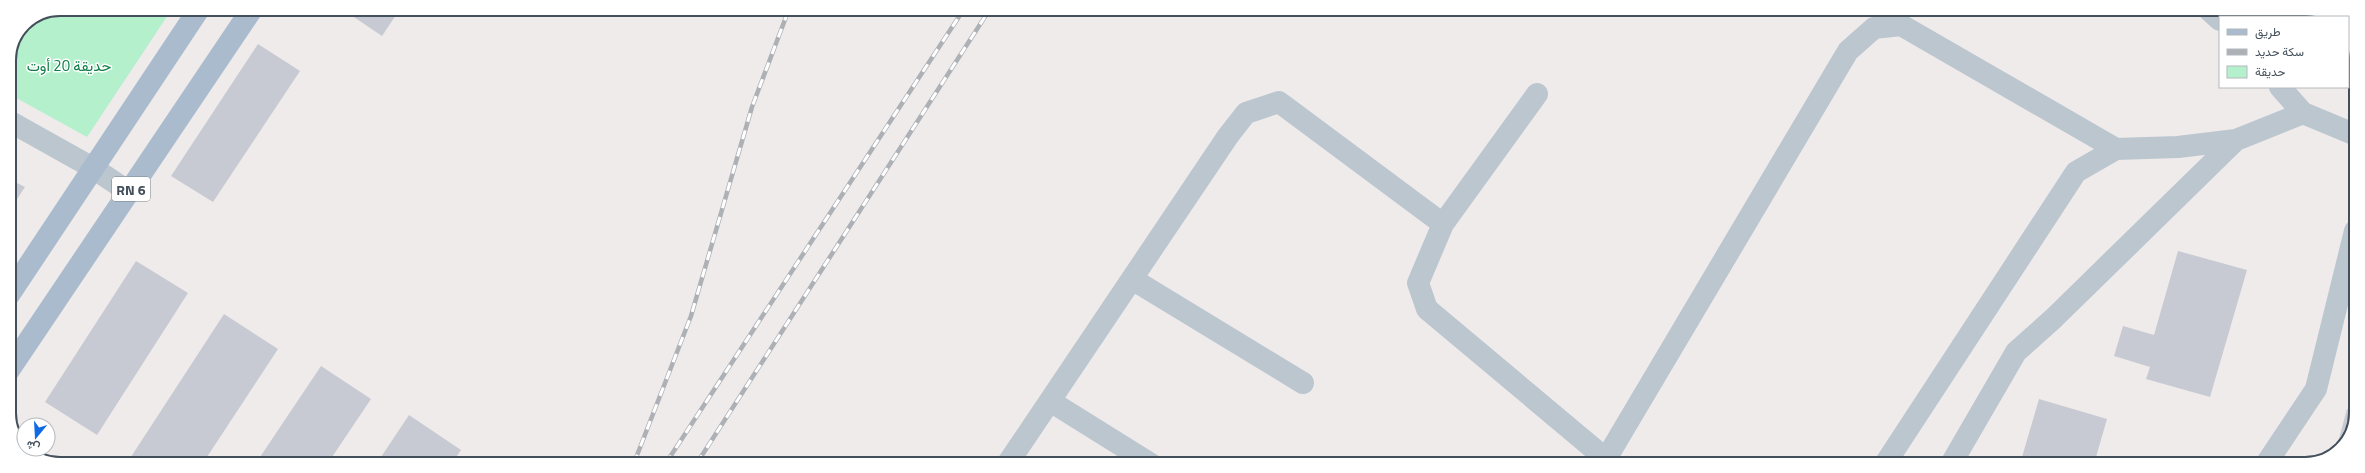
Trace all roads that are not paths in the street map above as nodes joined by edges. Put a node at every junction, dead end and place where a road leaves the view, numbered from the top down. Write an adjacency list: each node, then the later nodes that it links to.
1 (194, 16): 10 (main road, RN 6)
2 (247, 16): 11 (main road, RN 6)
3 (2281, 88): 5 (street)
4 (1537, 94): 12 (street)
5 (2303, 113): 7 (street); 8 (street)
6 (16, 125): 10 (street)
7 (2349, 132)
8 (2236, 140): 9 (street); 24 (street)
9 (2116, 149): 22 (street); 23 (street)
10 (93, 168): 11 (street); 15 (main road, RN 6)
11 (129, 192): 16 (main road, RN 6)
12 (1443, 224): 14 (street); 21 (street)
13 (2349, 259): 25 (street)
14 (1132, 279): 17 (street); 18 (street)
15 (16, 284)
16 (16, 360)
17 (1303, 383)
18 (1050, 401): 19 (street); 20 (street)
19 (1013, 457)
20 (1140, 457)
21 (1599, 457)
22 (1606, 457)
23 (1889, 457)
24 (1955, 457)
25 (2271, 457)

